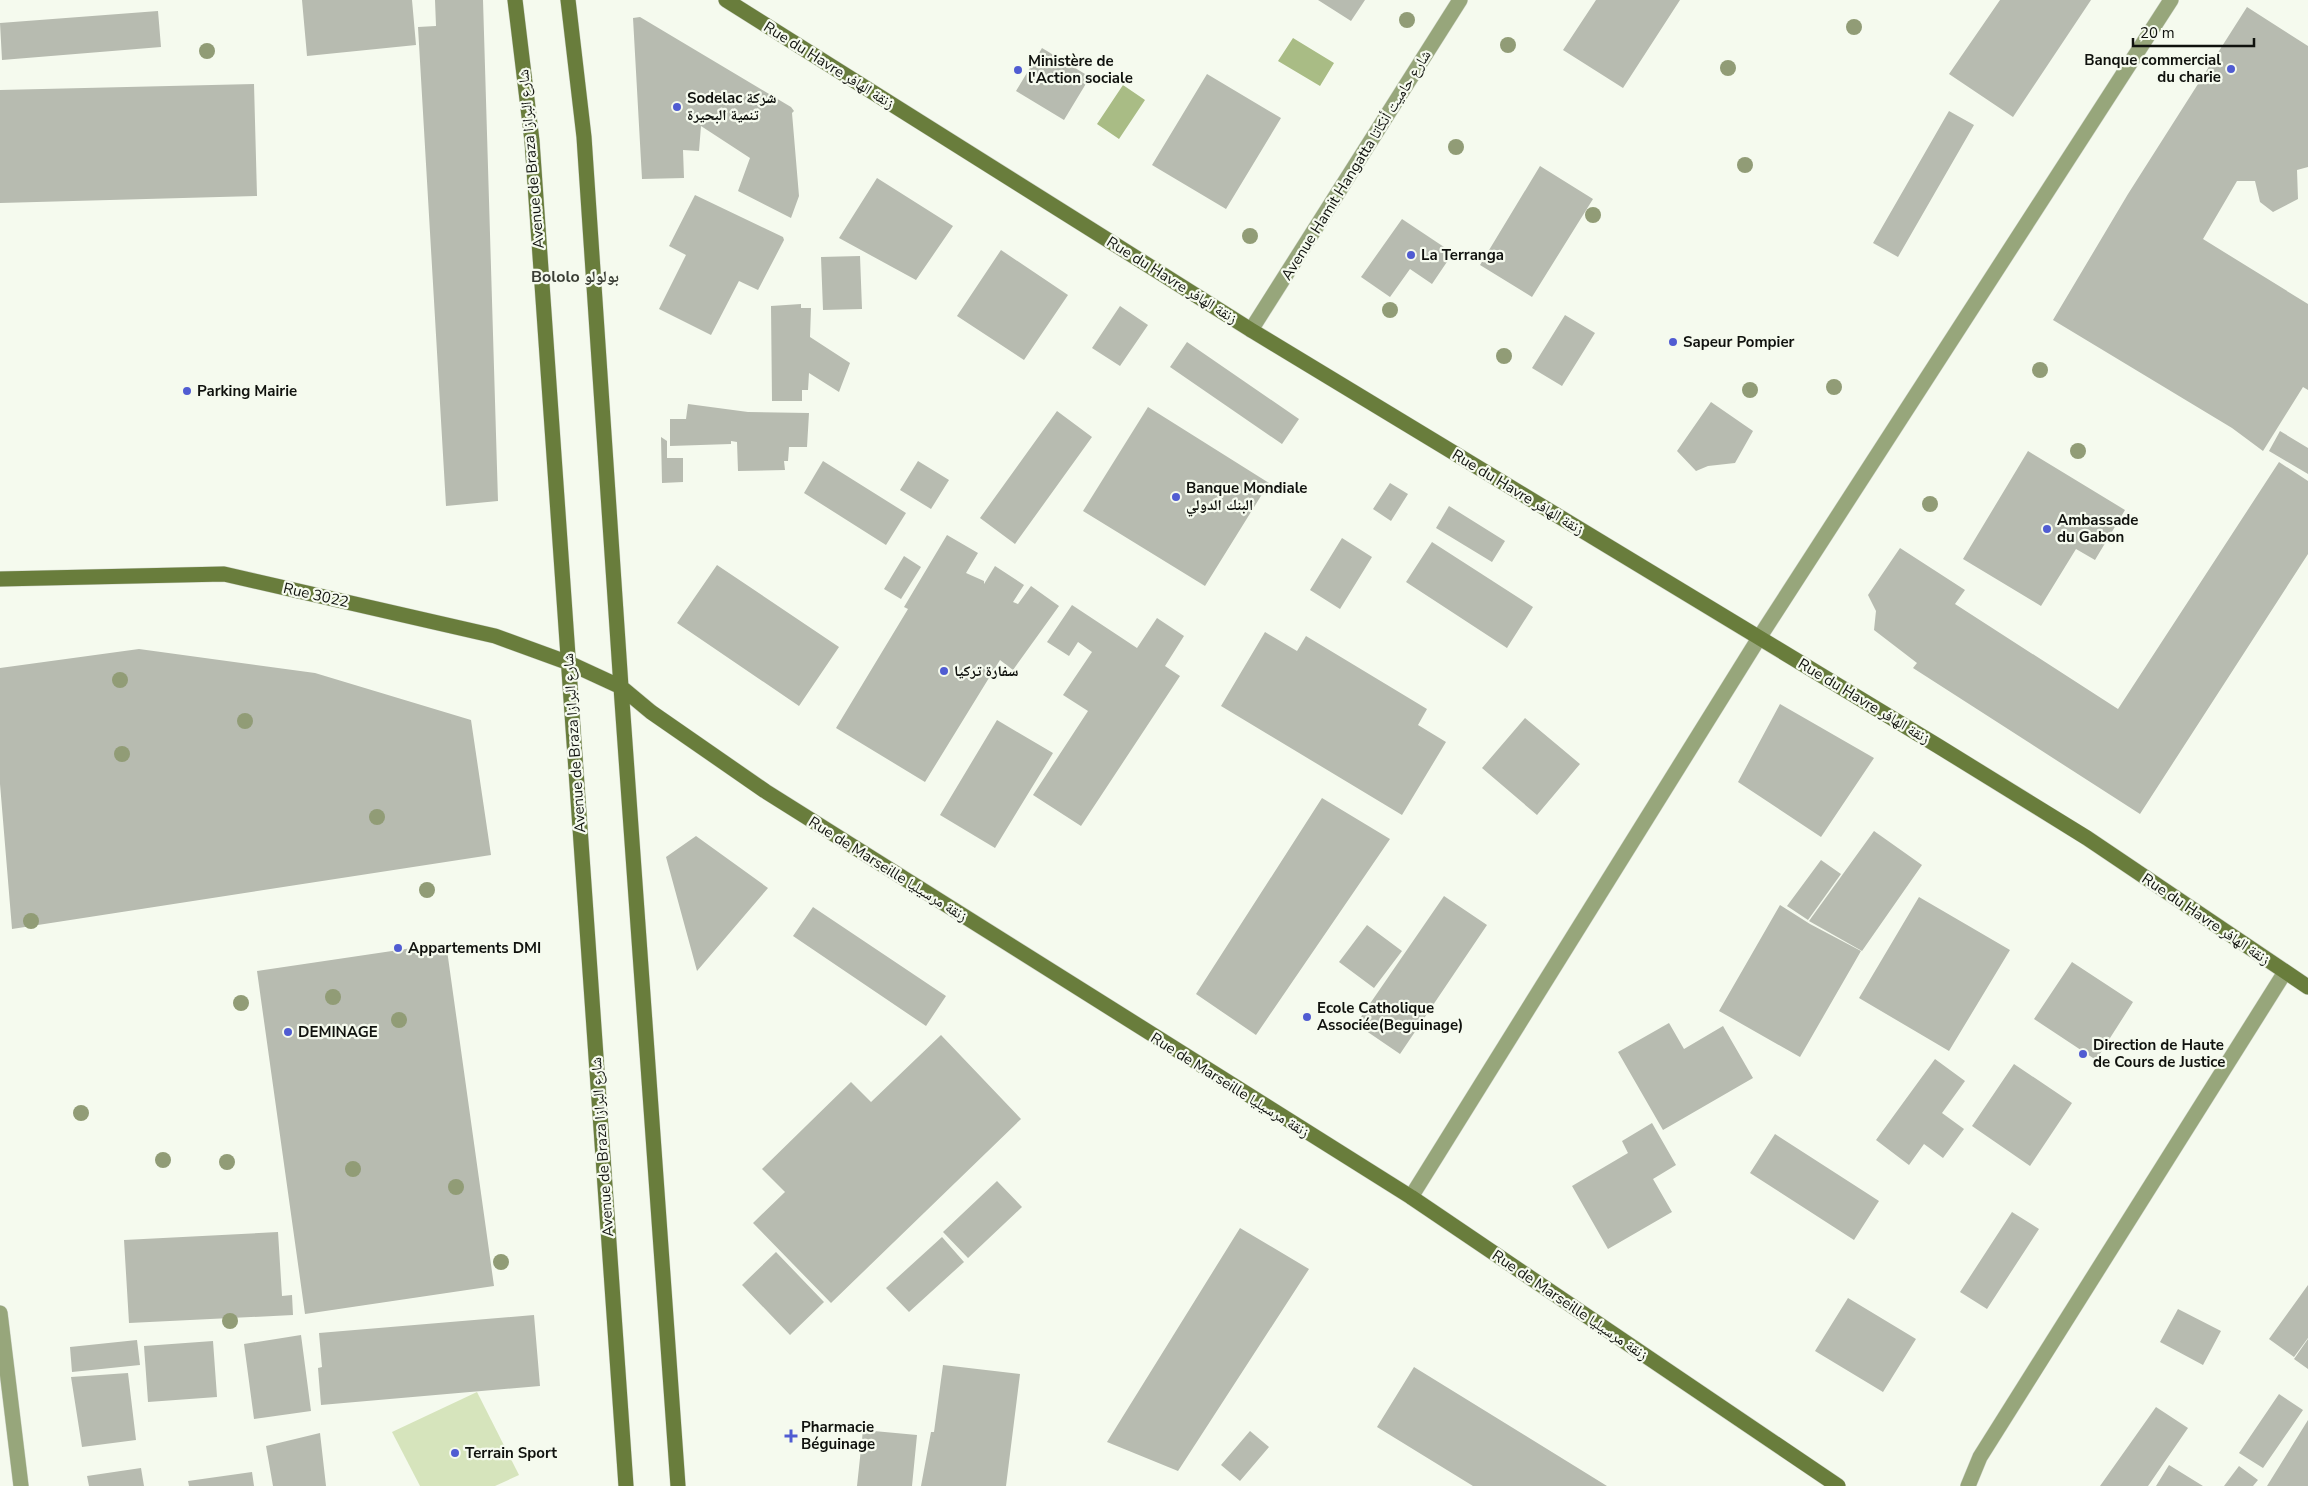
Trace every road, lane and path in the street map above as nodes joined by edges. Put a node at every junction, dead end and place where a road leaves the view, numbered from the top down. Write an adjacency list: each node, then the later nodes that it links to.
1 (516, 0): 9 (main road, Avenue de Braza شارع البرازا)
2 (568, 0): 10 (main road)
3 (726, 0): 6 (main road, Rue du Havre زنقة الهافر)
4 (1460, 0): 6 (street, Avenue Hamit Hangatta شارع حاميت أنكاتا)
5 (2171, 0): 8 (street)
6 (1251, 330): 8 (main road, Rue du Havre زنقة الهافر)
7 (0, 579): 9 (main road, Rue 3022)
8 (1759, 638): 11 (main road, Rue du Havre زنقة الهافر); 13 (street)
9 (569, 663): 10 (main road, Rue 3022); 16 (main road, Avenue de Braza شارع البرازا)
10 (621, 687): 13 (main road, Rue de Marseille زنقة مرسيليا); 17 (main road)
11 (2285, 972): 12 (main road, Rue du Havre زنقة الهافر); 19 (street)
12 (2308, 986)
13 (1411, 1197): 18 (main road, Rue de Marseille زنقة مرسيليا)
14 (0, 1313): 15 (street)
15 (21, 1486)
16 (626, 1486)
17 (678, 1486)
18 (1838, 1486)
19 (1968, 1486)

